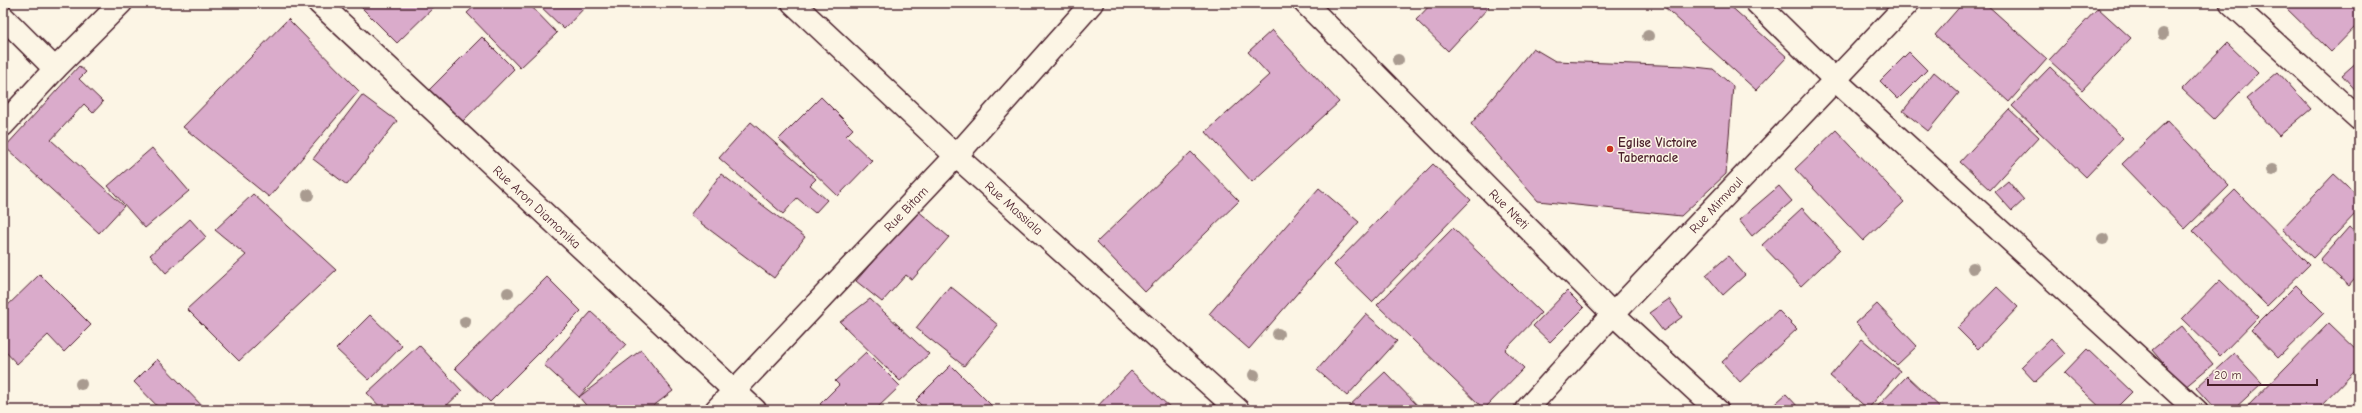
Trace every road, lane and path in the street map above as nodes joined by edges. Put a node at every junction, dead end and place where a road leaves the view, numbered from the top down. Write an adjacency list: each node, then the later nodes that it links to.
1 (121, 3): 10 (street)
2 (318, 3): 16 (street, Rue Aron Diamonika)
3 (793, 3): 14 (street, Rue Massiala)
4 (1092, 3): 14 (street, Rue Bitam)
5 (1305, 3): 15 (street, Rue Nteti)
6 (1757, 3): 11 (street)
7 (1908, 3): 11 (street, Rue Mimvoul)
8 (2231, 3): 12 (street)
9 (3, 17): 10 (street)
10 (55, 68): 13 (street)
11 (1834, 79): 15 (street, Rue Mimvoul); 22 (street)
12 (2359, 120)
13 (3, 125)
14 (956, 156): 16 (street, Rue Bitam); 19 (street, Rue Massiala)
15 (1613, 314): 20 (street, Rue Mimvoul); 21 (street, Rue Nteti)
16 (733, 391): 17 (street, Rue Bitam); 18 (street, Rue Aron Diamonika)
17 (716, 410)
18 (755, 410)
19 (1238, 410)
20 (1526, 410)
21 (1716, 410)
22 (2196, 410)

